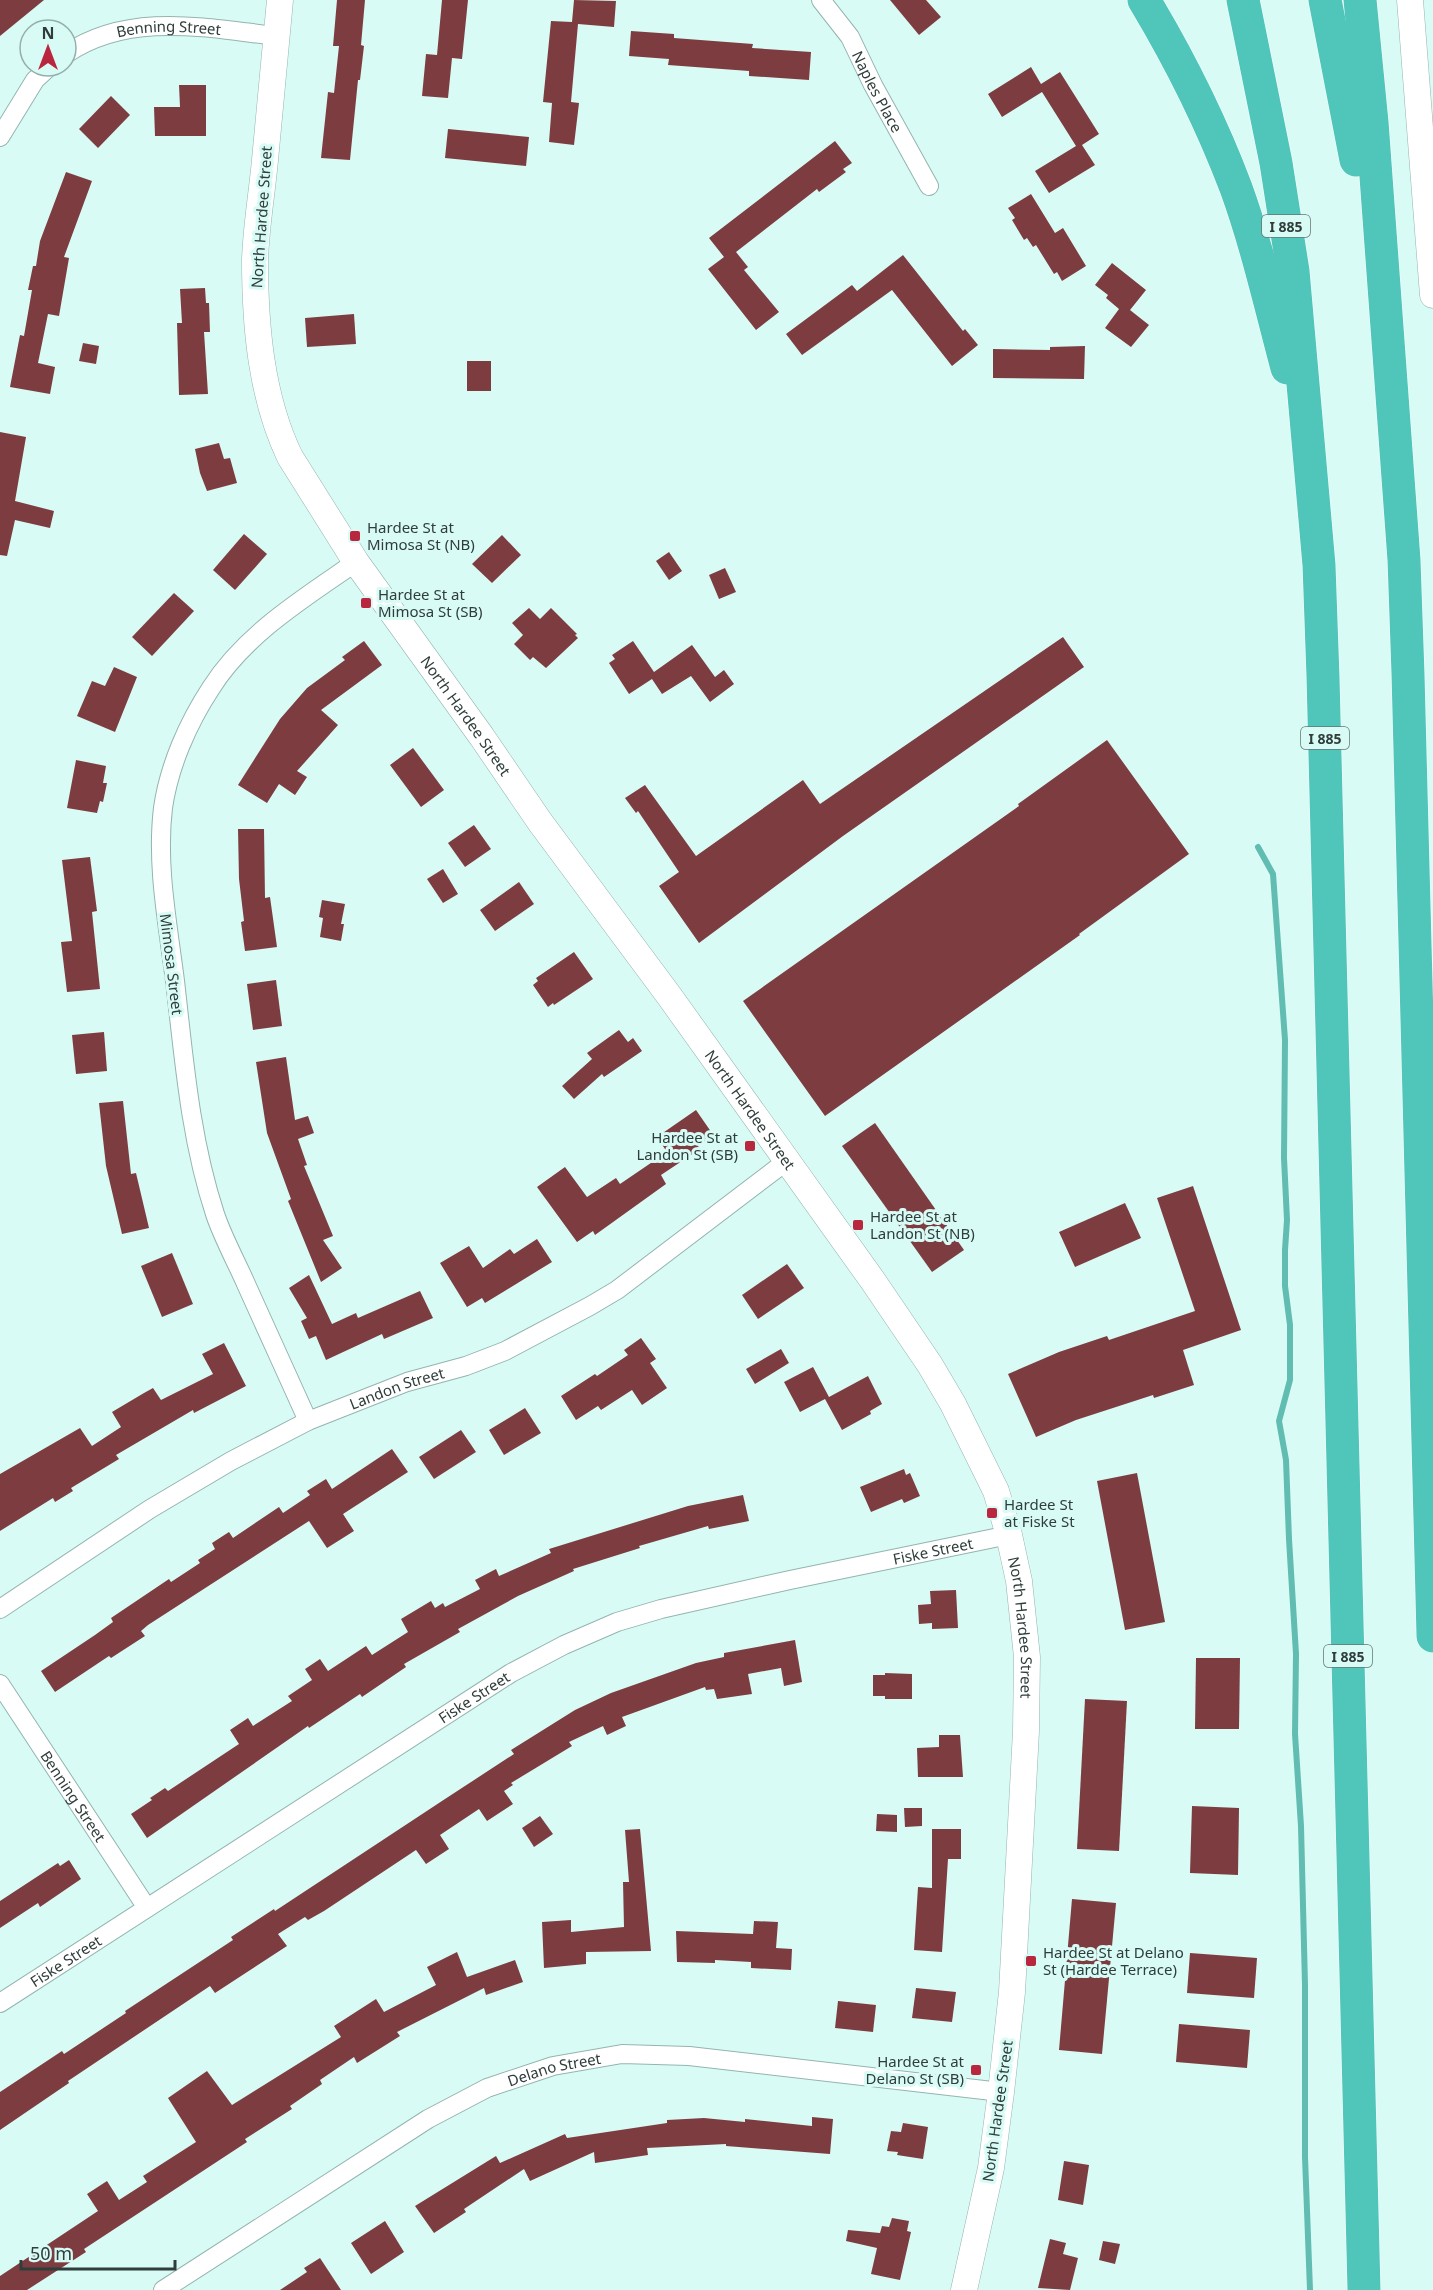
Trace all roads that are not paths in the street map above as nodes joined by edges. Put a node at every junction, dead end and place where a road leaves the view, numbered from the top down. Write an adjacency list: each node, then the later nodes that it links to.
1 (280, 0): 8 (street, North Hardee Street)
2 (821, 0): 12 (street, Naples Place)
3 (1143, 0): 15 (highway)
4 (1243, 0): 15 (highway, I 885)
5 (1325, 0): 14 (highway)
6 (1360, 0): 14 (highway)
7 (1410, 0): 13 (street)
8 (276, 36): 9 (street, Benning Street); 16 (street, North Hardee Street)
9 (78, 47)
10 (37, 78): 11 (street)
11 (0, 137)
12 (929, 186)
13 (1433, 295)
14 (1395, 447): 21 (highway)
15 (1310, 455): 28 (highway, I 885)
16 (356, 562): 17 (street, North Hardee Street); 18 (street, Mimosa Street)
17 (788, 1160): 18 (street, Landon Street); 19 (street, North Hardee Street)
18 (308, 1420): 20 (street, Landon Street)
19 (1009, 1535): 23 (street, Fiske Street); 25 (street, North Hardee Street)
20 (0, 1609)
21 (1433, 1636)
22 (0, 1684): 23 (street, Benning Street)
23 (147, 1908): 24 (street, Fiske Street)
24 (0, 2003)
25 (1001, 2092): 26 (street, Delano Street); 27 (street, North Hardee Street)
26 (163, 2290)
27 (964, 2290)
28 (1364, 2290)

